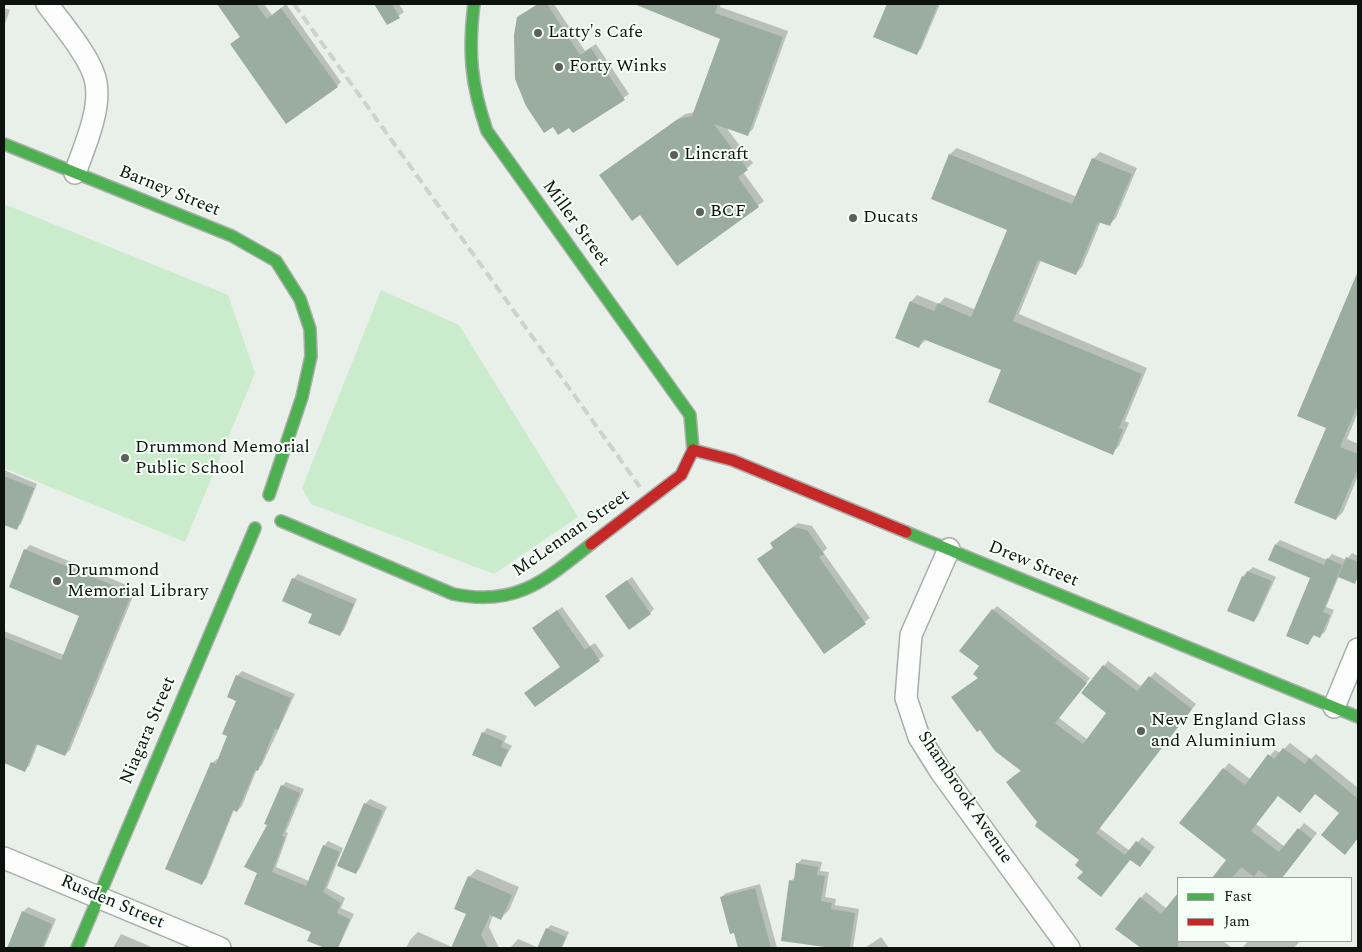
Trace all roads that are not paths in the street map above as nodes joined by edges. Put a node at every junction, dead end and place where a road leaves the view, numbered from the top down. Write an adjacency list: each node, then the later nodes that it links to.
1 (47, 4): 4 (street)
2 (474, 4): 5 (street, Miller Street)
3 (4, 144): 4 (street, Barney Street)
4 (75, 173): 6 (street, Barney Street)
5 (693, 450): 9 (street, McLennan Street); 10 (street, Drew Street)
6 (268, 496): 7 (street); 9 (street)
7 (255, 498)
8 (247, 517): 9 (street)
9 (269, 527): 15 (street, Niagara Street)
10 (948, 549): 12 (street, Drew Street); 18 (street, Shambrook Avenue)
11 (1358, 649): 12 (street)
12 (1334, 707): 13 (street, Drew Street)
13 (1358, 718)
14 (4, 858): 15 (street, Rusden Street)
15 (98, 897): 16 (street, Niagara Street); 17 (street, Rusden Street)
16 (77, 948)
17 (220, 948)
18 (1069, 948)

